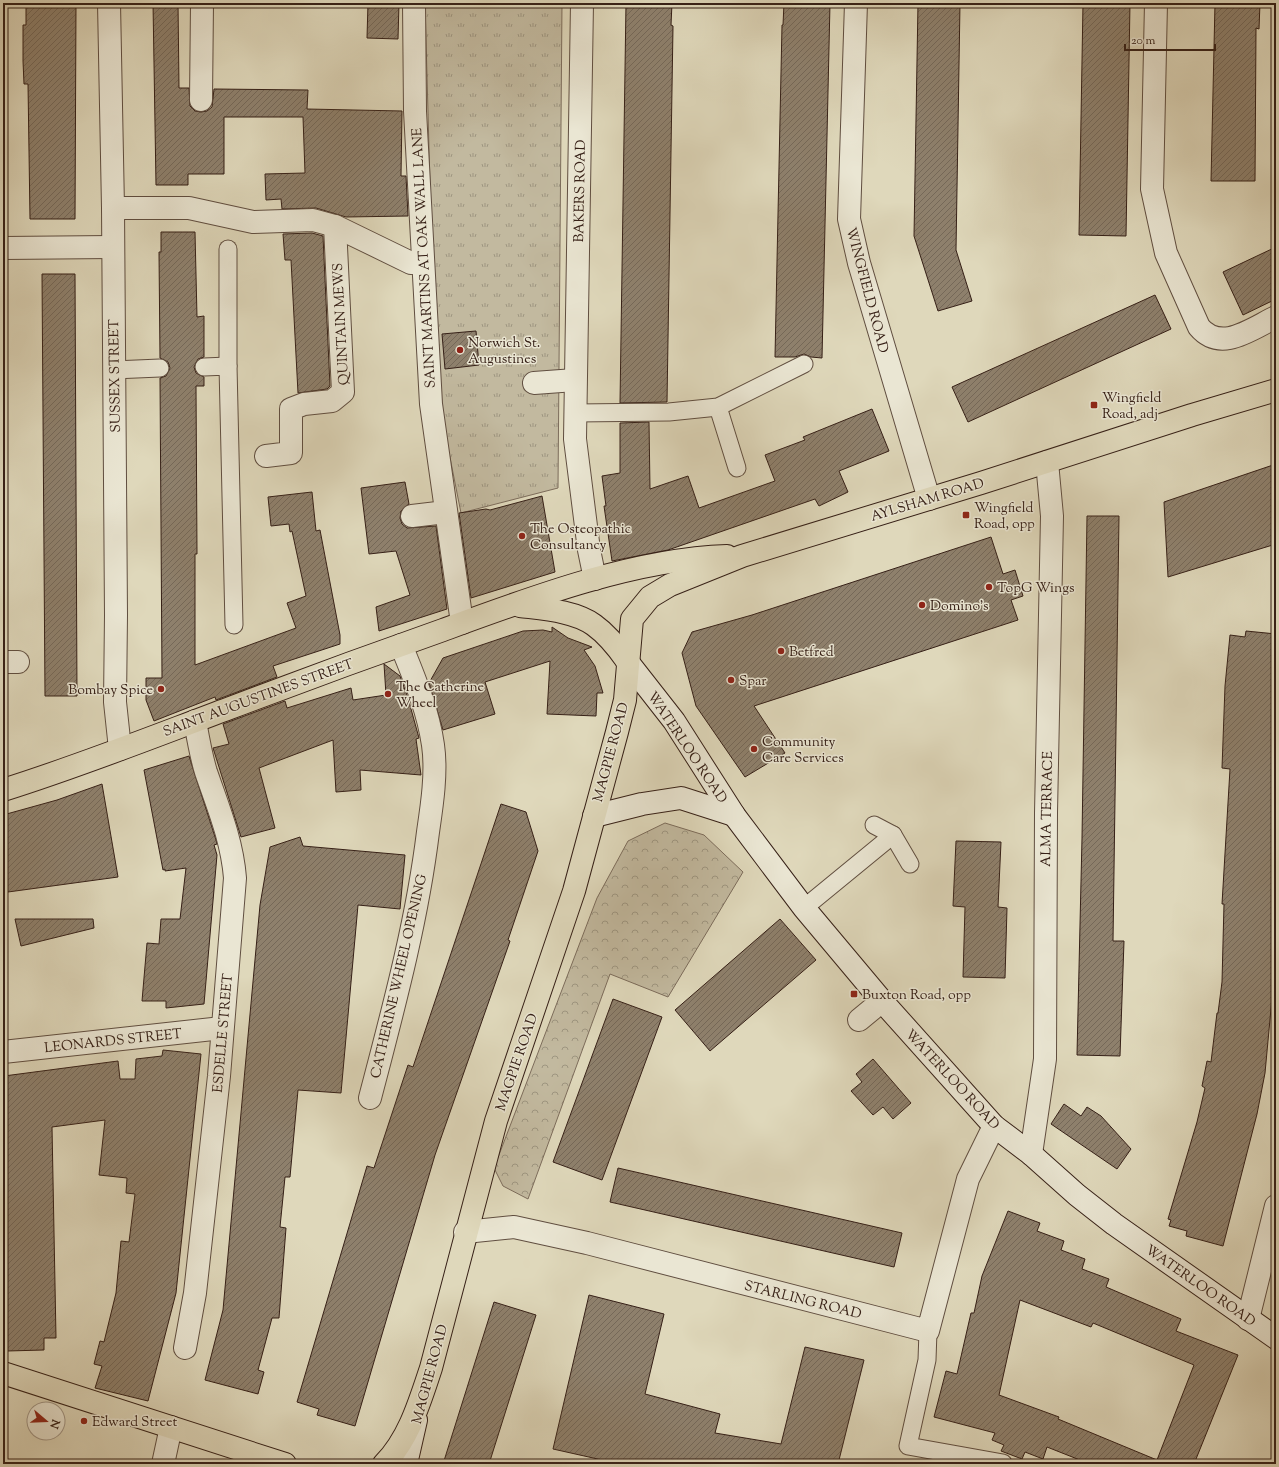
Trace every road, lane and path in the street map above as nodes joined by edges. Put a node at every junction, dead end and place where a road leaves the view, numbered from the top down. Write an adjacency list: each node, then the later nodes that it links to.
1 (109, 3): 8 (street, SUSSEX STREET)
2 (202, 3): 7 (street)
3 (414, 3): 29 (street, SAINT MARTINS AT OAK WALL LANE)
4 (582, 3): 20 (street, BAKERS ROAD)
5 (856, 3): 28 (street, WINGFIELD ROAD)
6 (1156, 3): 14 (street)
7 (201, 100)
8 (113, 208): 9 (street); 10 (street, SUSSEX STREET)
9 (335, 226): 13 (street); 25 (street, QUINTAIN MEWS)
10 (112, 247): 11 (street); 19 (street, SUSSEX STREET)
11 (3, 248)
12 (228, 249): 17 (lane)
13 (411, 263)
14 (1276, 318)
15 (804, 364): 23 (lane)
16 (204, 366): 17 (lane)
17 (228, 366): 35 (lane)
18 (160, 368): 19 (lane)
19 (114, 370): 39 (street, SUSSEX STREET)
20 (575, 380): 21 (street); 24 (street, BAKERS ROAD)
21 (534, 383)
22 (1276, 390): 26 (main road, AYLSHAM ROAD)
23 (718, 407): 24 (lane); 27 (lane)
24 (575, 413): 32 (street, BAKERS ROAD)
25 (266, 456)
26 (1047, 462): 28 (main road, AYLSHAM ROAD); 53 (street, ALMA TERRACE)
27 (737, 468)
28 (929, 499): 31 (main road, AYLSHAM ROAD)
29 (446, 512): 30 (street); 34 (street, SAINT MARTINS AT OAK WALL LANE)
30 (412, 516)
31 (742, 556): 32 (main road, SAINT AUGUSTINES STREET); 37 (main road, AYLSHAM ROAD)
32 (595, 579): 33 (main road, SAINT AUGUSTINES STREET)
33 (514, 605): 34 (main road, SAINT AUGUSTINES STREET); 37 (main road, SAINT AUGUSTINES STREET)
34 (462, 623): 36 (main road, SAINT AUGUSTINES STREET)
35 (234, 625)
36 (400, 645): 38 (main road, SAINT AUGUSTINES STREET); 51 (street, CATHERINE WHEEL OPENING)
37 (628, 661): 41 (street, WATERLOO ROAD); 42 (main road, MAGPIE ROAD)
38 (195, 721): 39 (main road, SAINT AUGUSTINES STREET); 49 (street, ESDELLE STREET)
39 (120, 749): 40 (main road, SAINT AUGUSTINES STREET)
40 (3, 790)
41 (734, 815): 42 (street, WATERLOO ROAD); 46 (street, WATERLOO ROAD)
42 (594, 816): 55 (main road, MAGPIE ROAD)
43 (874, 825): 44 (lane)
44 (893, 836): 45 (lane); 46 (lane)
45 (910, 864)
46 (804, 908): 47 (street, WATERLOO ROAD)
47 (882, 1001): 48 (street); 52 (street, WATERLOO ROAD)
48 (859, 1020)
49 (222, 1028): 50 (street, LEONARDS STREET); 59 (street, ESDELLE STREET)
50 (3, 1052)
51 (370, 1098)
52 (994, 1126): 53 (street, WATERLOO ROAD); 57 (street)
53 (1031, 1154): 56 (street, WATERLOO ROAD)
54 (1276, 1206): 56 (street)
55 (465, 1232): 57 (street, STARLING ROAD); 61 (main road, MAGPIE ROAD)
56 (1248, 1319): 58 (street, WATERLOO ROAD)
57 (928, 1331): 63 (lane)
58 (1276, 1338)
59 (185, 1348)
60 (3, 1373): 62 (main road)
61 (419, 1405): 66 (main road); 67 (street, MAGPIE ROAD)
62 (171, 1427): 64 (street); 65 (main road)
63 (1003, 1463)
64 (163, 1464)
65 (286, 1464)
66 (384, 1464)
67 (406, 1464)

